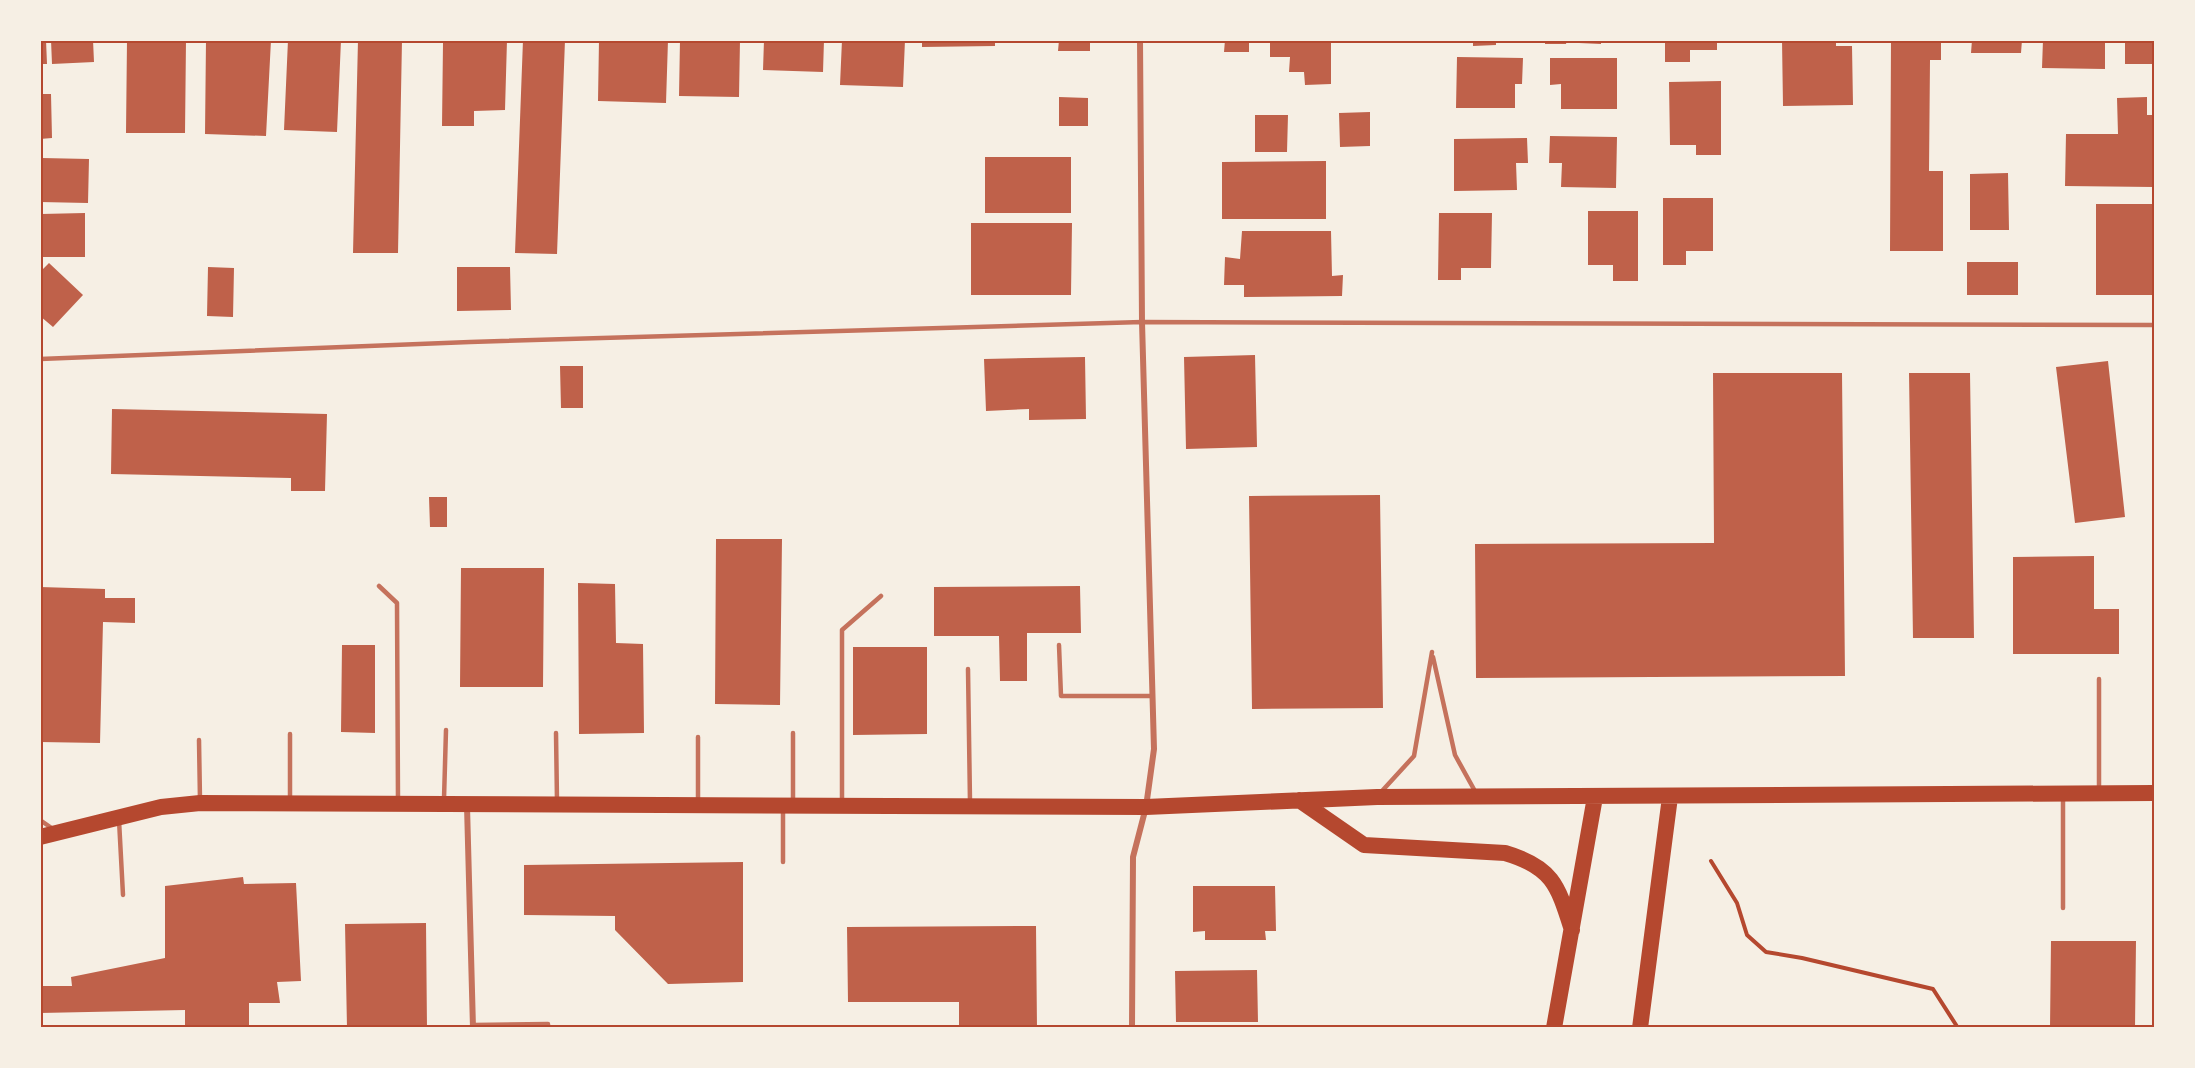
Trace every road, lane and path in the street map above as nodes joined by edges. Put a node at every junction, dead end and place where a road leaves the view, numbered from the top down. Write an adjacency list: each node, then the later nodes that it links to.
1 (1140, 40): 2 (street)
2 (1142, 322): 3 (lane); 4 (lane); 10 (street)
3 (2154, 325)
4 (40, 358)
5 (379, 586): 29 (lane)
6 (881, 596): 33 (lane)
7 (1059, 645): 10 (lane)
8 (968, 669): 34 (lane)
9 (2099, 679): 17 (lane)
10 (1152, 696): 35 (street)
11 (447, 730): 26 (lane)
12 (556, 733): 30 (lane)
13 (793, 733): 32 (lane)
14 (290, 734): 28 (lane)
15 (698, 736): 31 (lane)
16 (199, 740): 25 (lane)
17 (2099, 793): 18 (highway); 19 (highway)
18 (2154, 793)
19 (2062, 794): 22 (highway); 42 (lane)
20 (1377, 797): 23 (highway); 23 (lane); 24 (highway)
21 (1595, 797): 22 (highway); 23 (highway); 43 (highway)
22 (1670, 797): 48 (highway)
23 (1479, 798)
24 (1299, 800): 35 (highway); 43 (highway)
25 (200, 803): 28 (highway); 36 (highway)
26 (444, 803): 27 (highway); 29 (highway)
27 (467, 803): 30 (highway); 44 (street)
28 (290, 804): 29 (highway)
29 (398, 804)
30 (557, 804): 31 (highway)
31 (698, 804): 32 (highway)
32 (788, 805): 33 (highway); 40 (lane)
33 (842, 805): 34 (highway)
34 (970, 805): 35 (highway)
35 (1146, 807): 46 (street)
36 (118, 816): 38 (highway); 41 (lane)
37 (40, 820): 38 (lane)
38 (49, 834)
39 (1711, 861): 49 (path)
40 (783, 862)
41 (123, 895)
42 (2062, 908)
43 (1572, 930): 47 (highway)
44 (473, 1026): 45 (lane)
45 (548, 1026)
46 (1132, 1028)
47 (1554, 1028)
48 (1640, 1028)
49 (1958, 1028)

